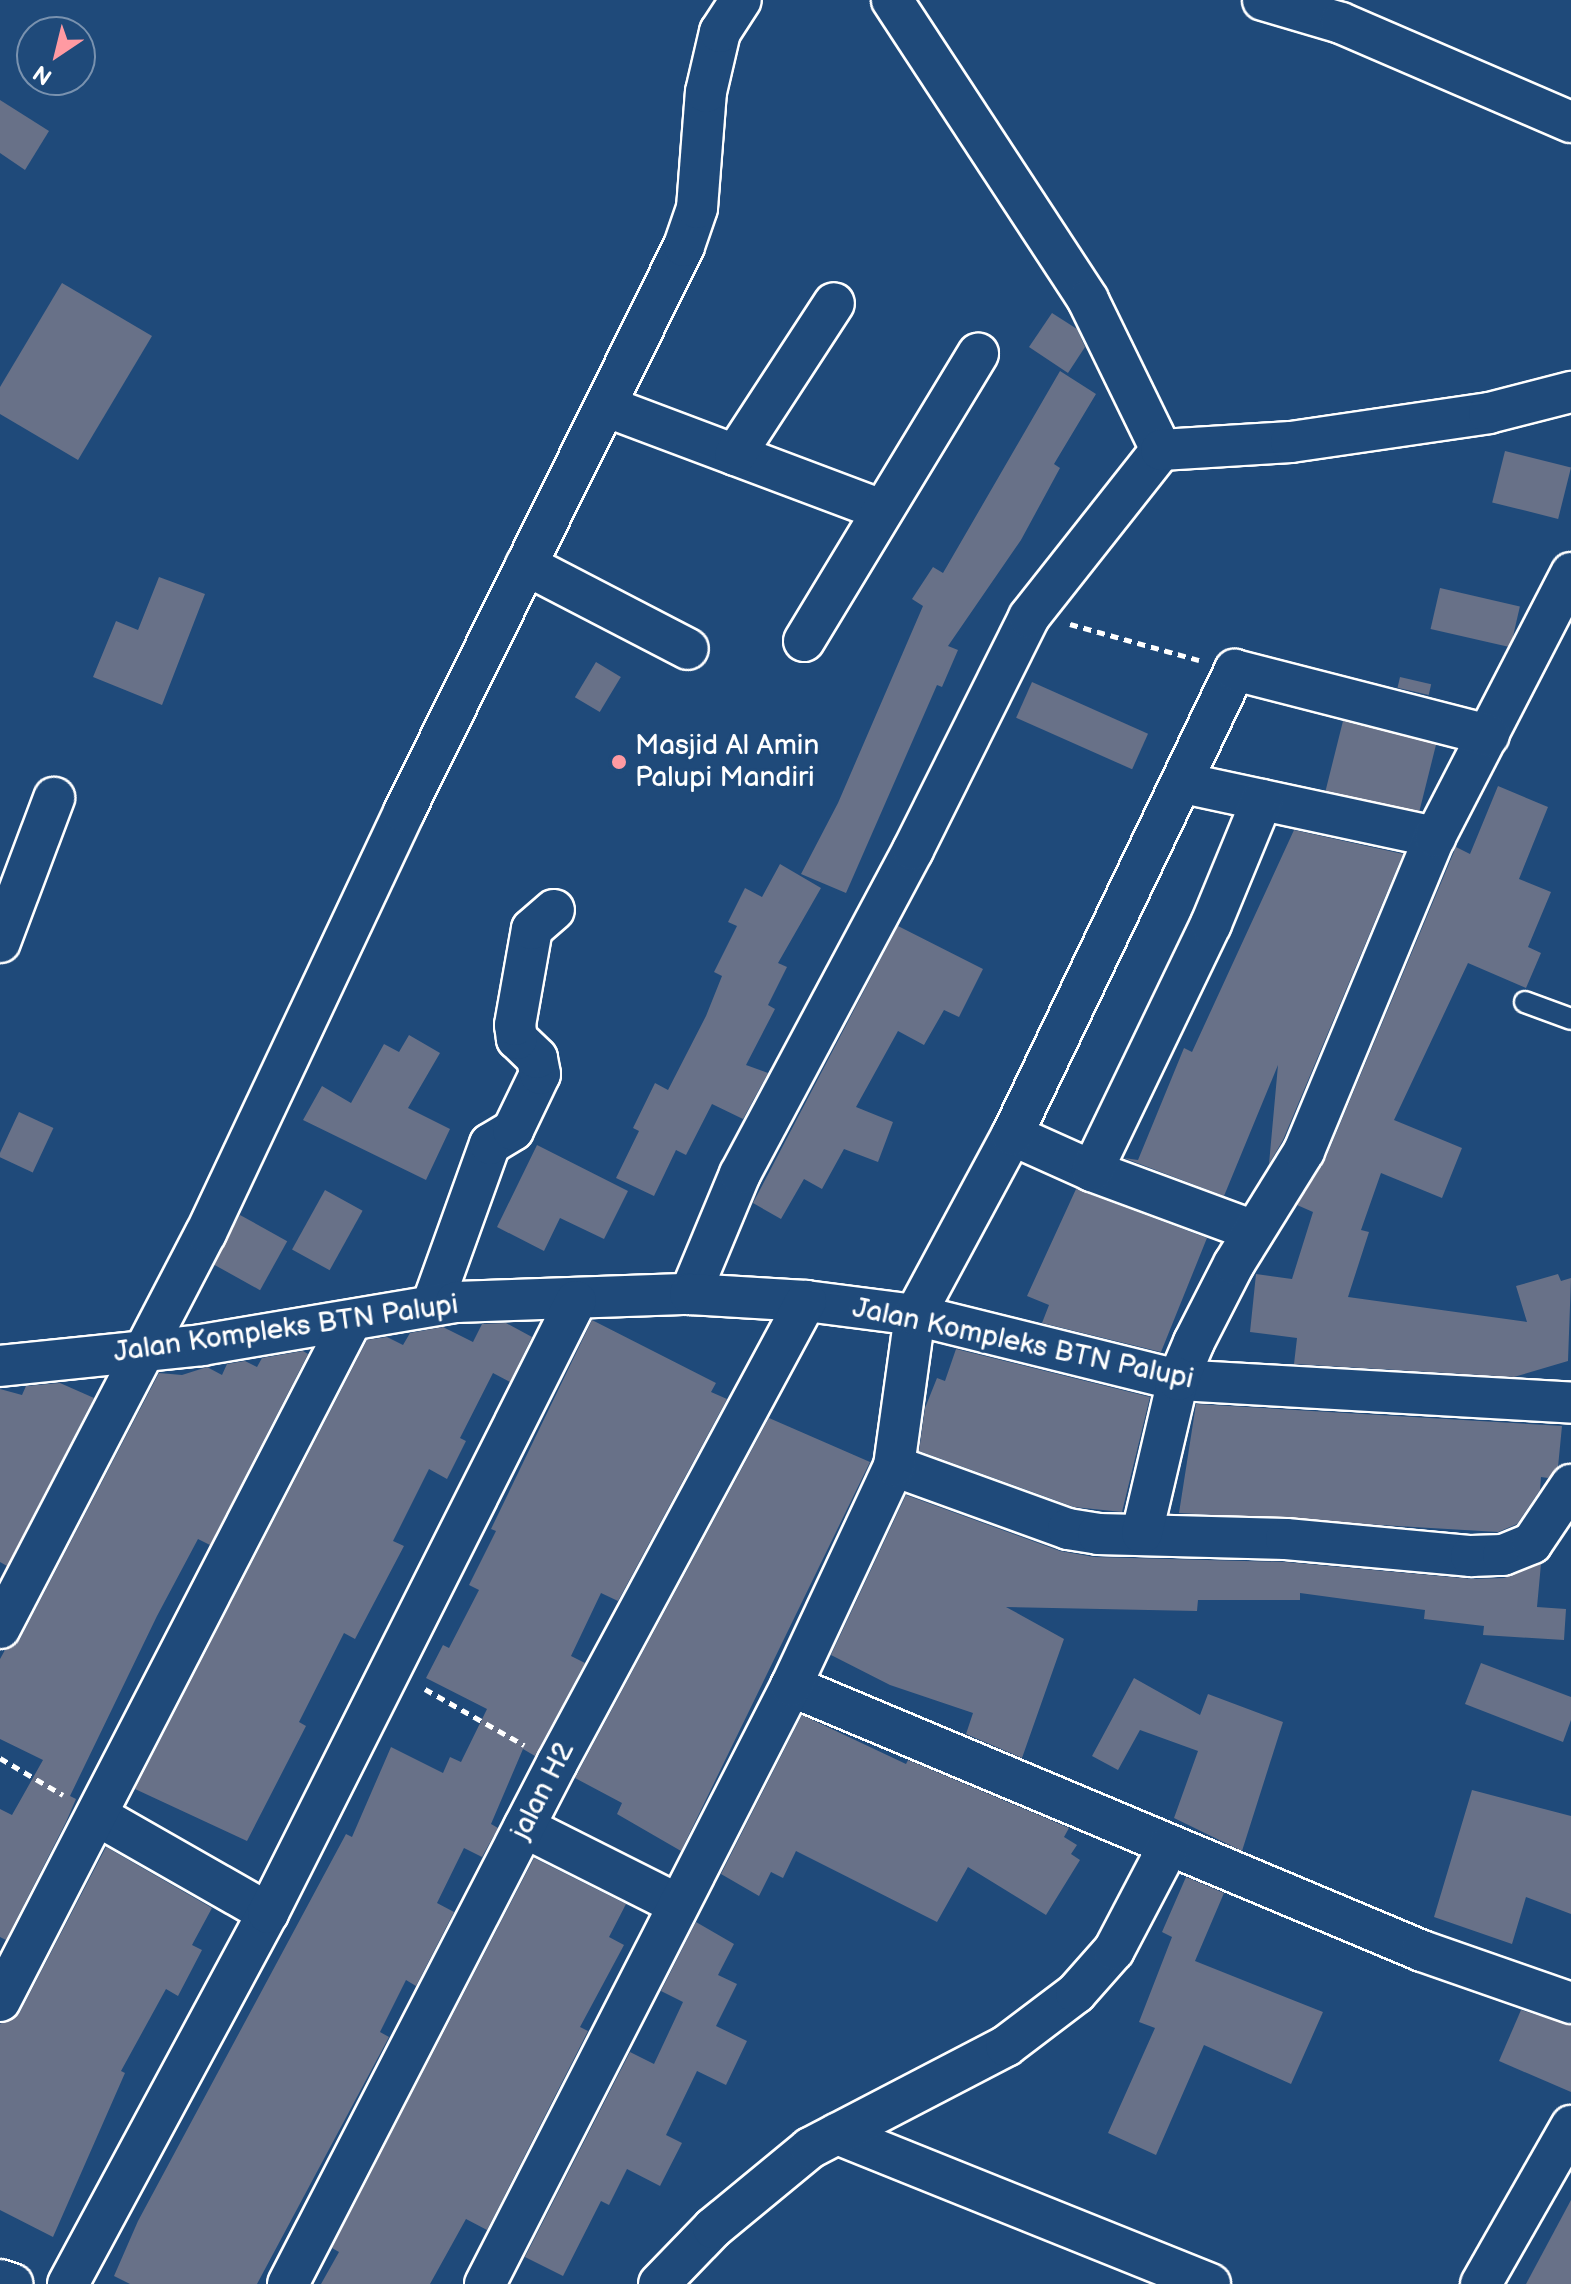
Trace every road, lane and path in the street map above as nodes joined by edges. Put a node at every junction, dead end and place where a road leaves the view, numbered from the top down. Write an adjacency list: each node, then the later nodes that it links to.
1 (741, 0): 8 (street)
2 (892, 0): 9 (street)
3 (1281, 2): 4 (street)
4 (1571, 122)
5 (834, 303): 10 (street)
6 (978, 354): 11 (street)
7 (1571, 392): 9 (street)
8 (605, 406): 10 (street); 12 (street)
9 (1161, 450): 14 (street)
10 (735, 455): 11 (street)
11 (882, 510): 15 (street)
12 (526, 565): 16 (street); 36 (street)
13 (1571, 573): 18 (street)
14 (1029, 617): 17 (path); 30 (street)
15 (804, 641)
16 (688, 649)
17 (1235, 670): 18 (street); 19 (street)
18 (1489, 735): 22 (street)
19 (1183, 783): 21 (street); 27 (street)
20 (54, 798): 24 (street)
21 (1262, 800): 22 (street); 28 (street)
22 (1435, 837): 29 (street)
23 (554, 910): 33 (street)
24 (0, 942)
25 (1525, 1002): 26 (lane)
26 (1571, 1019)
27 (1012, 1135): 28 (street); 34 (street)
28 (1092, 1171): 29 (street)
29 (1254, 1231): 38 (street)
30 (690, 1294): 31 (street, Jalan Kompleks BTN Palupi); 32 (street, Jalan Kompleks BTN Palupi)
31 (576, 1301): 33 (street, Jalan Kompleks BTN Palupi); 44 (street)
32 (806, 1301): 34 (street, Jalan Kompleks BTN Palupi); 47 (street, jalan H2)
33 (432, 1305): 35 (street, Jalan Kompleks BTN Palupi)
34 (915, 1315): 38 (street, Jalan Kompleks BTN Palupi); 40 (street)
35 (351, 1321): 36 (street, Jalan Kompleks BTN Palupi); 48 (street)
36 (146, 1351): 37 (street, Jalan Kompleks BTN Palupi); 43 (street)
37 (0, 1366)
38 (1178, 1380): 39 (street, Jalan Kompleks BTN Palupi); 42 (street)
39 (1571, 1403)
40 (894, 1466): 42 (street); 45 (street)
41 (1571, 1485): 42 (street)
42 (1142, 1533)
43 (0, 1628)
44 (392, 1670): 47 (path); 52 (street)
45 (791, 1686): 50 (street); 51 (street)
46 (0, 1758): 48 (path)
47 (557, 1763): 49 (street, jalan H2)
48 (98, 1816): 52 (street); 53 (street)
49 (524, 1827): 51 (street); 60 (street, jalan H2)
50 (1168, 1847): 54 (street); 56 (street)
51 (677, 1904): 61 (street)
52 (268, 1913): 59 (street)
53 (0, 2001)
54 (1571, 2003)
55 (1571, 2126): 64 (street)
56 (837, 2134): 62 (street); 63 (street)
57 (0, 2280): 58 (street)
58 (12, 2284)
59 (68, 2284)
60 (288, 2284)
61 (485, 2284)
62 (659, 2284)
63 (1210, 2284)
64 (1481, 2284)

